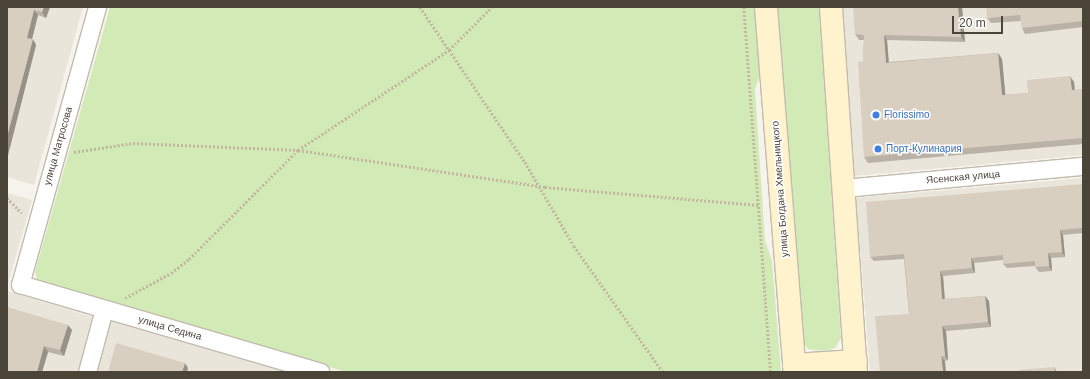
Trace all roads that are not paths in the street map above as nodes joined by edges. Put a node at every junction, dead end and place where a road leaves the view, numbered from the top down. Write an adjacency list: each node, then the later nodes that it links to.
1 (97, 7): 6 (street, улица Матросова)
2 (766, 7): 9 (main road, улица Богдана Хмельницкого)
3 (831, 7): 5 (main road)
4 (1083, 166): 5 (street, Ясенская улица)
5 (844, 188): 8 (main road)
6 (20, 284): 7 (street, улица Седина)
7 (104, 309): 10 (street); 11 (street, улица Седина)
8 (856, 367): 9 (main road)
9 (794, 368)
10 (87, 372)
11 (320, 372)

